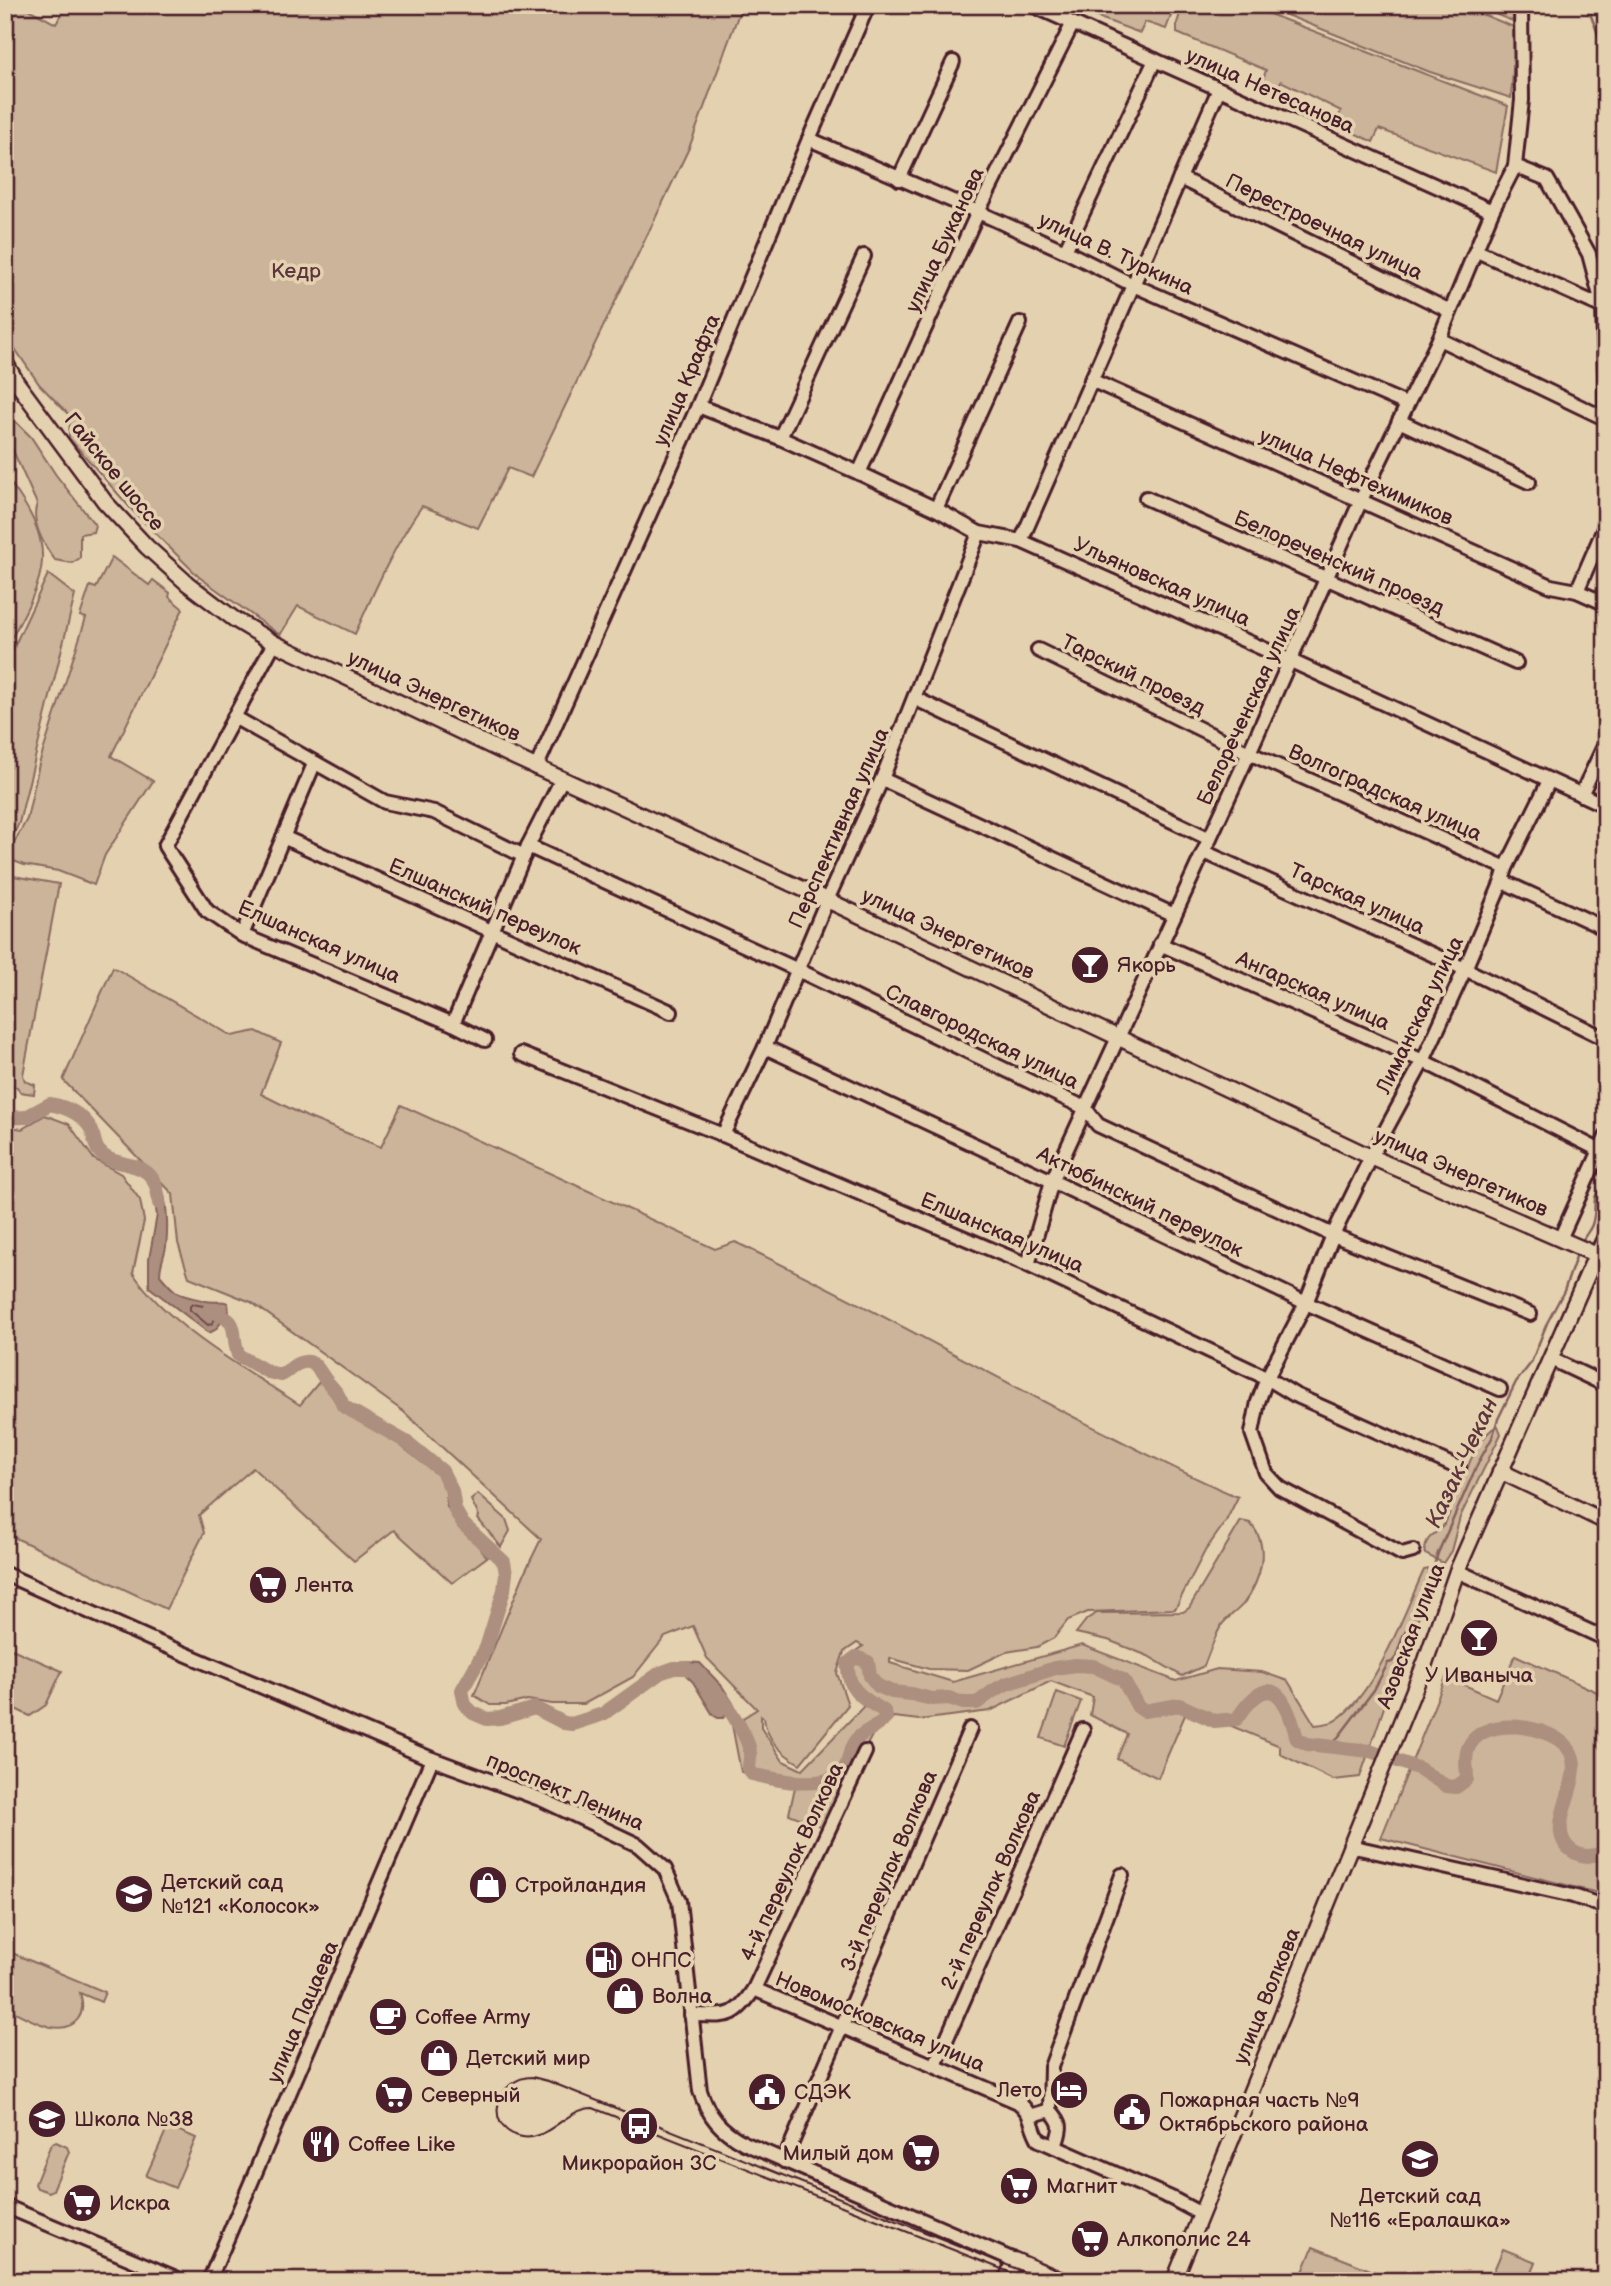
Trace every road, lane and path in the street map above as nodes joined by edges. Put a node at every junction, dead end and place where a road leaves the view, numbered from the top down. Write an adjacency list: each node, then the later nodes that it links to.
1 (867, 5): 8 (street, улица Крафта)
2 (1032, 5): 4 (street, улица Нетесанова)
3 (1521, 5): 9 (street)
4 (1072, 25): 5 (street, улица Нетесанова); 13 (street, улица Буканова)
5 (1155, 60): 7 (street, улица Нетесанова); 14 (street)
6 (953, 62): 10 (street)
7 (1219, 89): 11 (street); 12 (street, улица Нетесанова)
8 (809, 139): 10 (street, улица В. Туркина); 25 (street, улица Крафта)
9 (1516, 166): 12 (street, Белореченская улица); 18 (street)
10 (899, 178): 13 (street, улица В. Туркина)
11 (1180, 178): 17 (street); 19 (street, Перестроечная улица)
12 (1492, 211): 15 (street, Белореченская улица)
13 (978, 212): 14 (street, улица В. Туркина); 30 (street, улица Буканова)
14 (1065, 251): 17 (street, улица В. Туркина)
15 (1477, 251): 18 (street); 19 (street, Белореченская улица)
16 (864, 256): 29 (street)
17 (1133, 285): 23 (street); 24 (street, улица В. Туркина)
18 (1603, 307): 26 (street)
19 (1450, 311): 21 (street, Белореченская улица)
20 (1020, 323): 34 (street)
21 (1439, 339): 24 (street, Белореченская улица); 27 (street)
22 (5, 362): 41 (main road, Гайское шоссе)
23 (1091, 380): 33 (street, улица Нефтехимиков); 37 (street)
24 (1406, 404): 28 (street, Белореченская улица)
25 (698, 406): 29 (street, Ульяновская улица); 50 (street, улица Крафта)
26 (1606, 409)
27 (1606, 419)
28 (1399, 421): 31 (street); 33 (street, Белореченская улица)
29 (780, 438): 30 (street, Ульяновская улица)
30 (859, 473): 34 (street, Ульяновская улица)
31 (1529, 482)
32 (1146, 498): 38 (street, Белореченский проезд)
33 (1361, 500): 38 (street, Белореченская улица); 39 (street, улица Нефтехимиков)
34 (936, 509): 36 (street, Ульяновская улица)
35 (1606, 524): 39 (street)
36 (979, 533): 37 (street, Ульяновская улица); 45 (street, Перспективная улица)
37 (1021, 541): 43 (street, Ульяновская улица)
38 (1328, 580): 43 (street, Белореченская улица); 44 (street, Белореченский проезд)
39 (1577, 591): 40 (street, улица Нефтехимиков)
40 (1606, 604)
41 (274, 643): 46 (street); 50 (main road, улица Энергетиков)
42 (1038, 650): 48 (street, Тарский проезд)
43 (1291, 661): 48 (street, Белореченская улица); 53 (street, Ульяновская улица)
44 (1516, 663)
45 (916, 699): 52 (street, Перспективная улица); 57 (street)
46 (234, 716): 49 (street, Славгородская улица); 66 (street, Елшанская улица)
47 (1606, 742): 54 (street)
48 (1249, 753): 57 (street, Белореченская улица); 60 (street, Волгоградская улица)
49 (314, 764): 56 (street); 58 (street, Славгородская улица)
50 (536, 768): 51 (main road, улица Энергетиков)
51 (562, 779): 58 (street); 62 (main road, улица Энергетиков)
52 (882, 779): 62 (street, Перспективная улица); 63 (street)
53 (1549, 781): 54 (street, Ульяновская улица); 60 (street, Лиманская улица)
54 (1581, 795): 55 (street, Ульяновская улица)
55 (1606, 806)
56 (283, 837): 65 (street, Елшанский переулок); 66 (street)
57 (1210, 839): 59 (street, Белореченская улица)
58 (526, 851): 65 (street); 69 (street, Славгородская улица)
59 (1204, 852): 63 (street, Белореченская улица); 68 (street, Тарская улица)
60 (1506, 868): 61 (street, Лиманская улица)
61 (1502, 881): 64 (street); 68 (street, Лиманская улица)
62 (827, 900): 69 (street, Перспективная улица); 72 (main road, улица Энергетиков)
63 (1174, 915): 67 (street, Белореченская улица)
64 (1606, 929)
65 (494, 932): 70 (street, Елшанский переулок); 71 (street)
66 (242, 934): 71 (street, Елшанская улица)
67 (1160, 944): 72 (street, Белореченская улица); 77 (street, Ангарская улица)
68 (1465, 969): 73 (street, Тарская улица); 77 (street, Лиманская улица)
69 (798, 970): 75 (street, Перспективная улица); 78 (street, Славгородская улица)
70 (671, 1012)
71 (453, 1024): 74 (street, Елшанская улица)
72 (1117, 1038): 78 (street, Белореченская улица); 82 (main road, улица Энергетиков)
73 (1606, 1039)
74 (485, 1040)
75 (765, 1047): 79 (street, Перспективная улица); 83 (street, Актюбинский переулок)
76 (521, 1054): 79 (street, Елшанская улица)
77 (1423, 1061): 81 (street, Ангарская улица); 82 (street, Лиманская улица)
78 (1086, 1108): 83 (street, Белореченская улица); 85 (street, Славгородская улица)
79 (723, 1135): 88 (street, Елшанская улица)
80 (1606, 1137): 81 (street)
81 (1600, 1150): 86 (street)
82 (1371, 1157): 85 (street, Лиманская улица); 86 (main road, улица Энергетиков)
83 (1052, 1181): 88 (street, Белореченская улица); 89 (street, Актюбинский переулок)
84 (1606, 1234): 87 (street, Азовская улица)
85 (1333, 1235): 89 (street, Лиманская улица); 90 (street, Славгородская улица)
86 (1564, 1241): 87 (main road, улица Энергетиков)
87 (1596, 1256): 91 (main road, Азовская улица)
88 (1028, 1265): 92 (street, Елшанская улица)
89 (1306, 1303): 92 (street, Лиманская улица); 94 (street, Актюбинский переулок)
90 (1530, 1314)
91 (1551, 1359): 93 (street); 96 (main road, Азовская улица)
92 (1267, 1378): 95 (street, Елшанская улица); 98 (street, Лиманская улица)
93 (1606, 1385)
94 (1500, 1389)
95 (1459, 1468)
96 (1500, 1471): 97 (main road); 99 (main road, Азовская улица)
97 (1606, 1522)
98 (1413, 1551)
99 (1457, 1571): 101 (street); 106 (main road, Азовская улица)
100 (5, 1574): 105 (street, проспект Ленина)
101 (1606, 1639)
102 (970, 1729): 112 (street, 3-й переулок Волкова)
103 (1083, 1730): 113 (street, 2-й переулок Волкова)
104 (865, 1752): 110 (street, 4-й переулок Волкова)
105 (432, 1759): 111 (street, проспект Ленина); 124 (street, улица Пацаева)
106 (1382, 1767): 107 (main road, улица Волкова)
107 (1350, 1846): 109 (street); 119 (main road, улица Волкова)
108 (1122, 1875): 114 (street)
109 (1606, 1907)
110 (754, 1989): 111 (street, 4-й переулок Волкова); 112 (street, Новомосковская улица)
111 (691, 2015): 117 (street, проспект Ленина)
112 (843, 2027): 113 (street, Новомосковская улица); 117 (street, 3-й переулок Волкова)
113 (935, 2065): 115 (street, Новомосковская улица)
114 (1050, 2110): 115 (street); 116 (street)
115 (1030, 2116): 116 (street, Новомосковская улица)
116 (1055, 2147): 119 (street, Новомосковская улица)
117 (784, 2161): 120 (street, проспект Ленина)
118 (5, 2206): 123 (street)
119 (1201, 2214): 125 (main road, улица Волкова)
120 (1014, 2260): 121 (main road, проспект Ленина); 122 (main road)
121 (1054, 2279)
122 (1010, 2280)
123 (183, 2281)
124 (209, 2281)
125 (1174, 2281)

